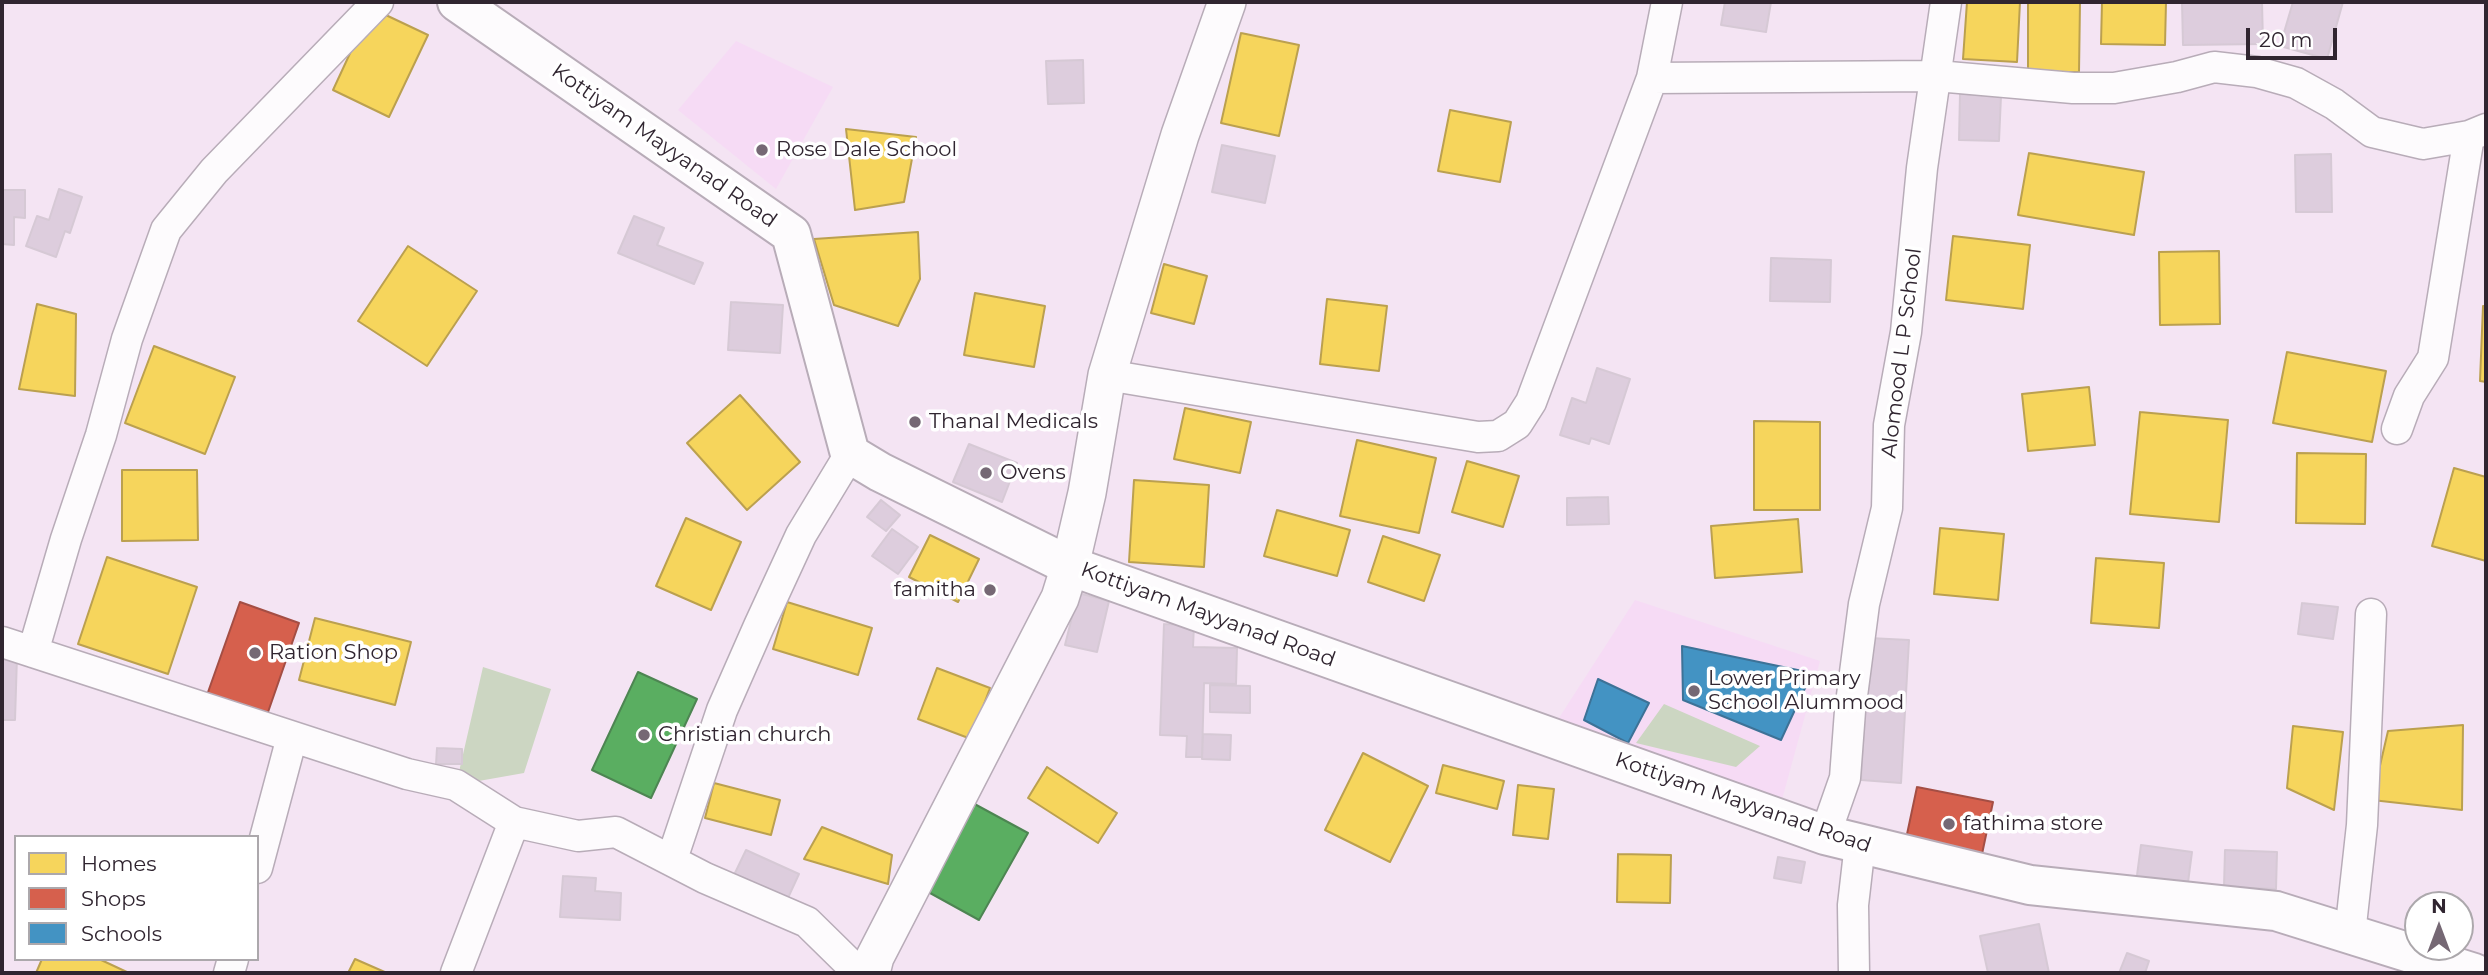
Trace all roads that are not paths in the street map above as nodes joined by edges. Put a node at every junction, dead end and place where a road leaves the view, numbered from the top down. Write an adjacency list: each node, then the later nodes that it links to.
1 (378, 2): 15 (street)
2 (457, 2): 11 (main road, Kottiyam Mayyanad Road)
3 (1227, 2): 9 (street, Kottiyam Mayyanad Road)
4 (1667, 2): 7 (street)
5 (1946, 2): 6 (street, Alomood L P School)
6 (1937, 76): 7 (street); 8 (street); 18 (street, Alomood L P School)
7 (1652, 78): 9 (street)
8 (2477, 132): 10 (street)
9 (1107, 375): 12 (street, Kottiyam Mayyanad Road)
10 (2397, 429)
11 (850, 454): 12 (main road, Kottiyam Mayyanad Road); 19 (street)
12 (1070, 566): 18 (main road, Kottiyam Mayyanad Road); 24 (street, Kottiyam Mayyanad Road)
13 (2371, 614): 21 (street)
14 (2, 642): 15 (street)
15 (33, 652): 16 (street)
16 (292, 737): 17 (street); 20 (street)
17 (514, 822): 19 (street); 22 (street)
18 (1843, 840): 21 (main road, Kottiyam Mayyanad Road); 25 (street, Alomood L P School)
19 (671, 859): 23 (street)
20 (259, 861)
21 (2350, 934): 26 (main road, Kottiyam Mayyanad Road)
22 (456, 973)
23 (859, 973)
24 (871, 973)
25 (1854, 973)
26 (2474, 973)

